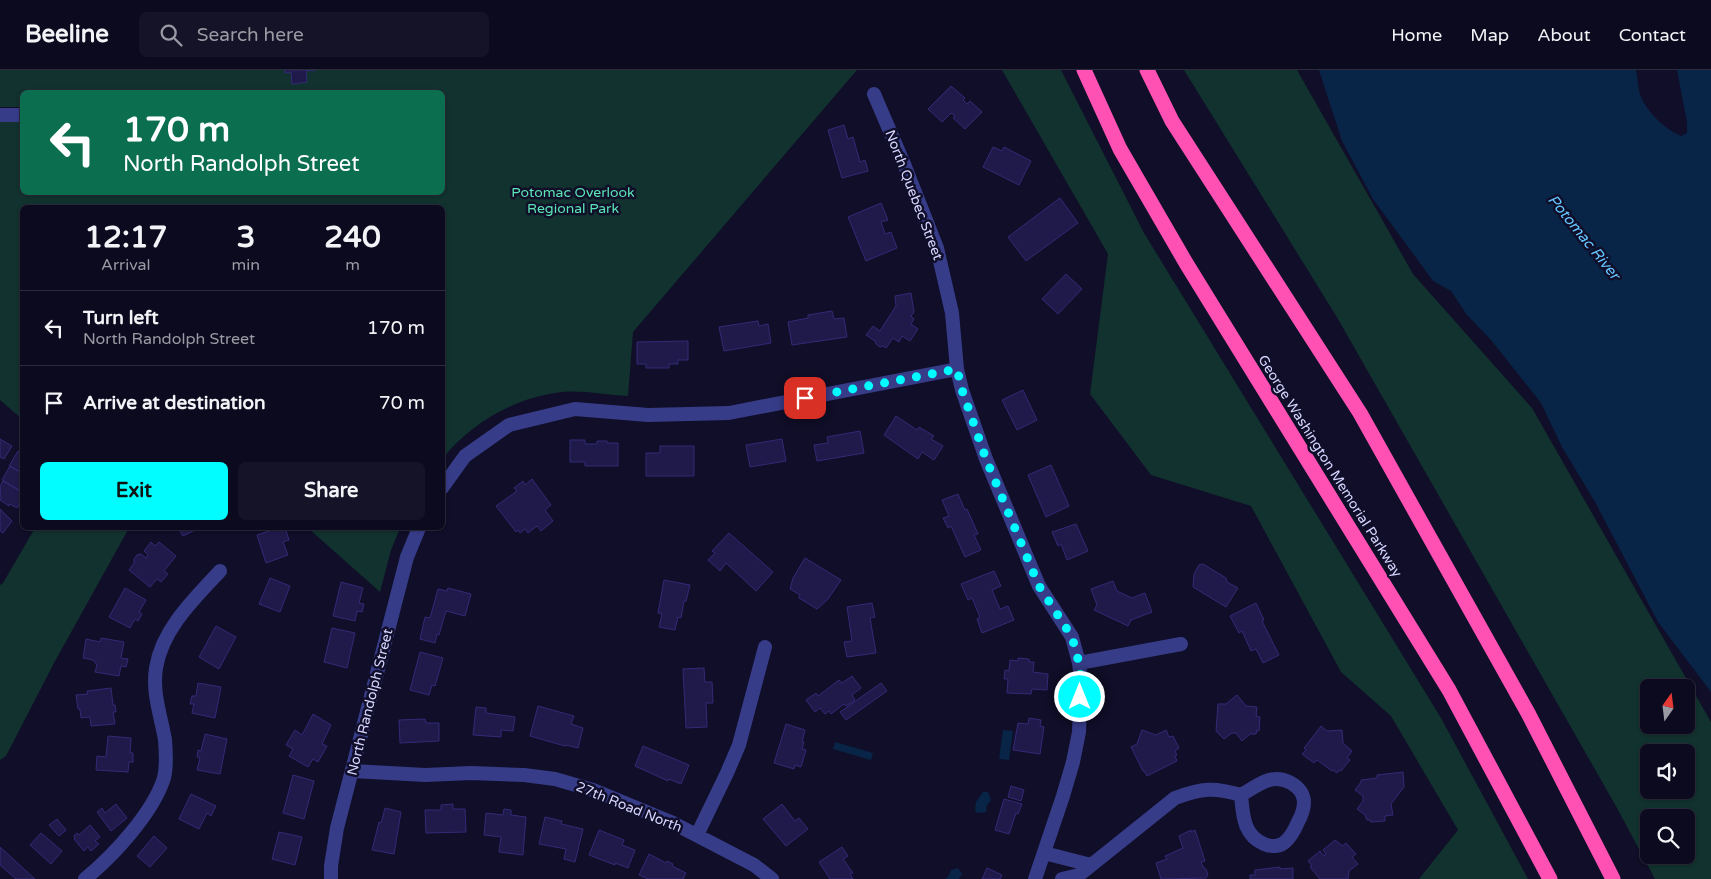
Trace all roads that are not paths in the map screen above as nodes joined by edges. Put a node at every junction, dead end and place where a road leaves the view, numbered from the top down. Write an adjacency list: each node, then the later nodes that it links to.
1 (1084, 70): 23 (highway, George Washington Memorial Parkway)
2 (1147, 70): 24 (highway)
3 (874, 94): 6 (street, North Quebec Street)
4 (0, 115): 5 (street)
5 (20, 115)
6 (957, 369): 7 (street); 12 (street, North Quebec Street)
7 (445, 484)
8 (419, 530): 13 (street, North Randolph Street)
9 (220, 571): 18 (street)
10 (1181, 644): 12 (street)
11 (765, 647): 15 (street)
12 (1079, 663): 16 (street, North Quebec Street)
13 (353, 771): 15 (street, 27th Road North); 19 (street, North Randolph Street)
14 (1242, 795): 14 (street); 17 (street)
15 (697, 835): 20 (street, 27th Road North)
16 (1044, 853): 17 (street); 21 (street, North Quebec Street)
17 (1091, 866): 22 (street)
18 (85, 879)
19 (331, 879)
20 (772, 879)
21 (1035, 879)
22 (1062, 879)
23 (1550, 879)
24 (1613, 879)

